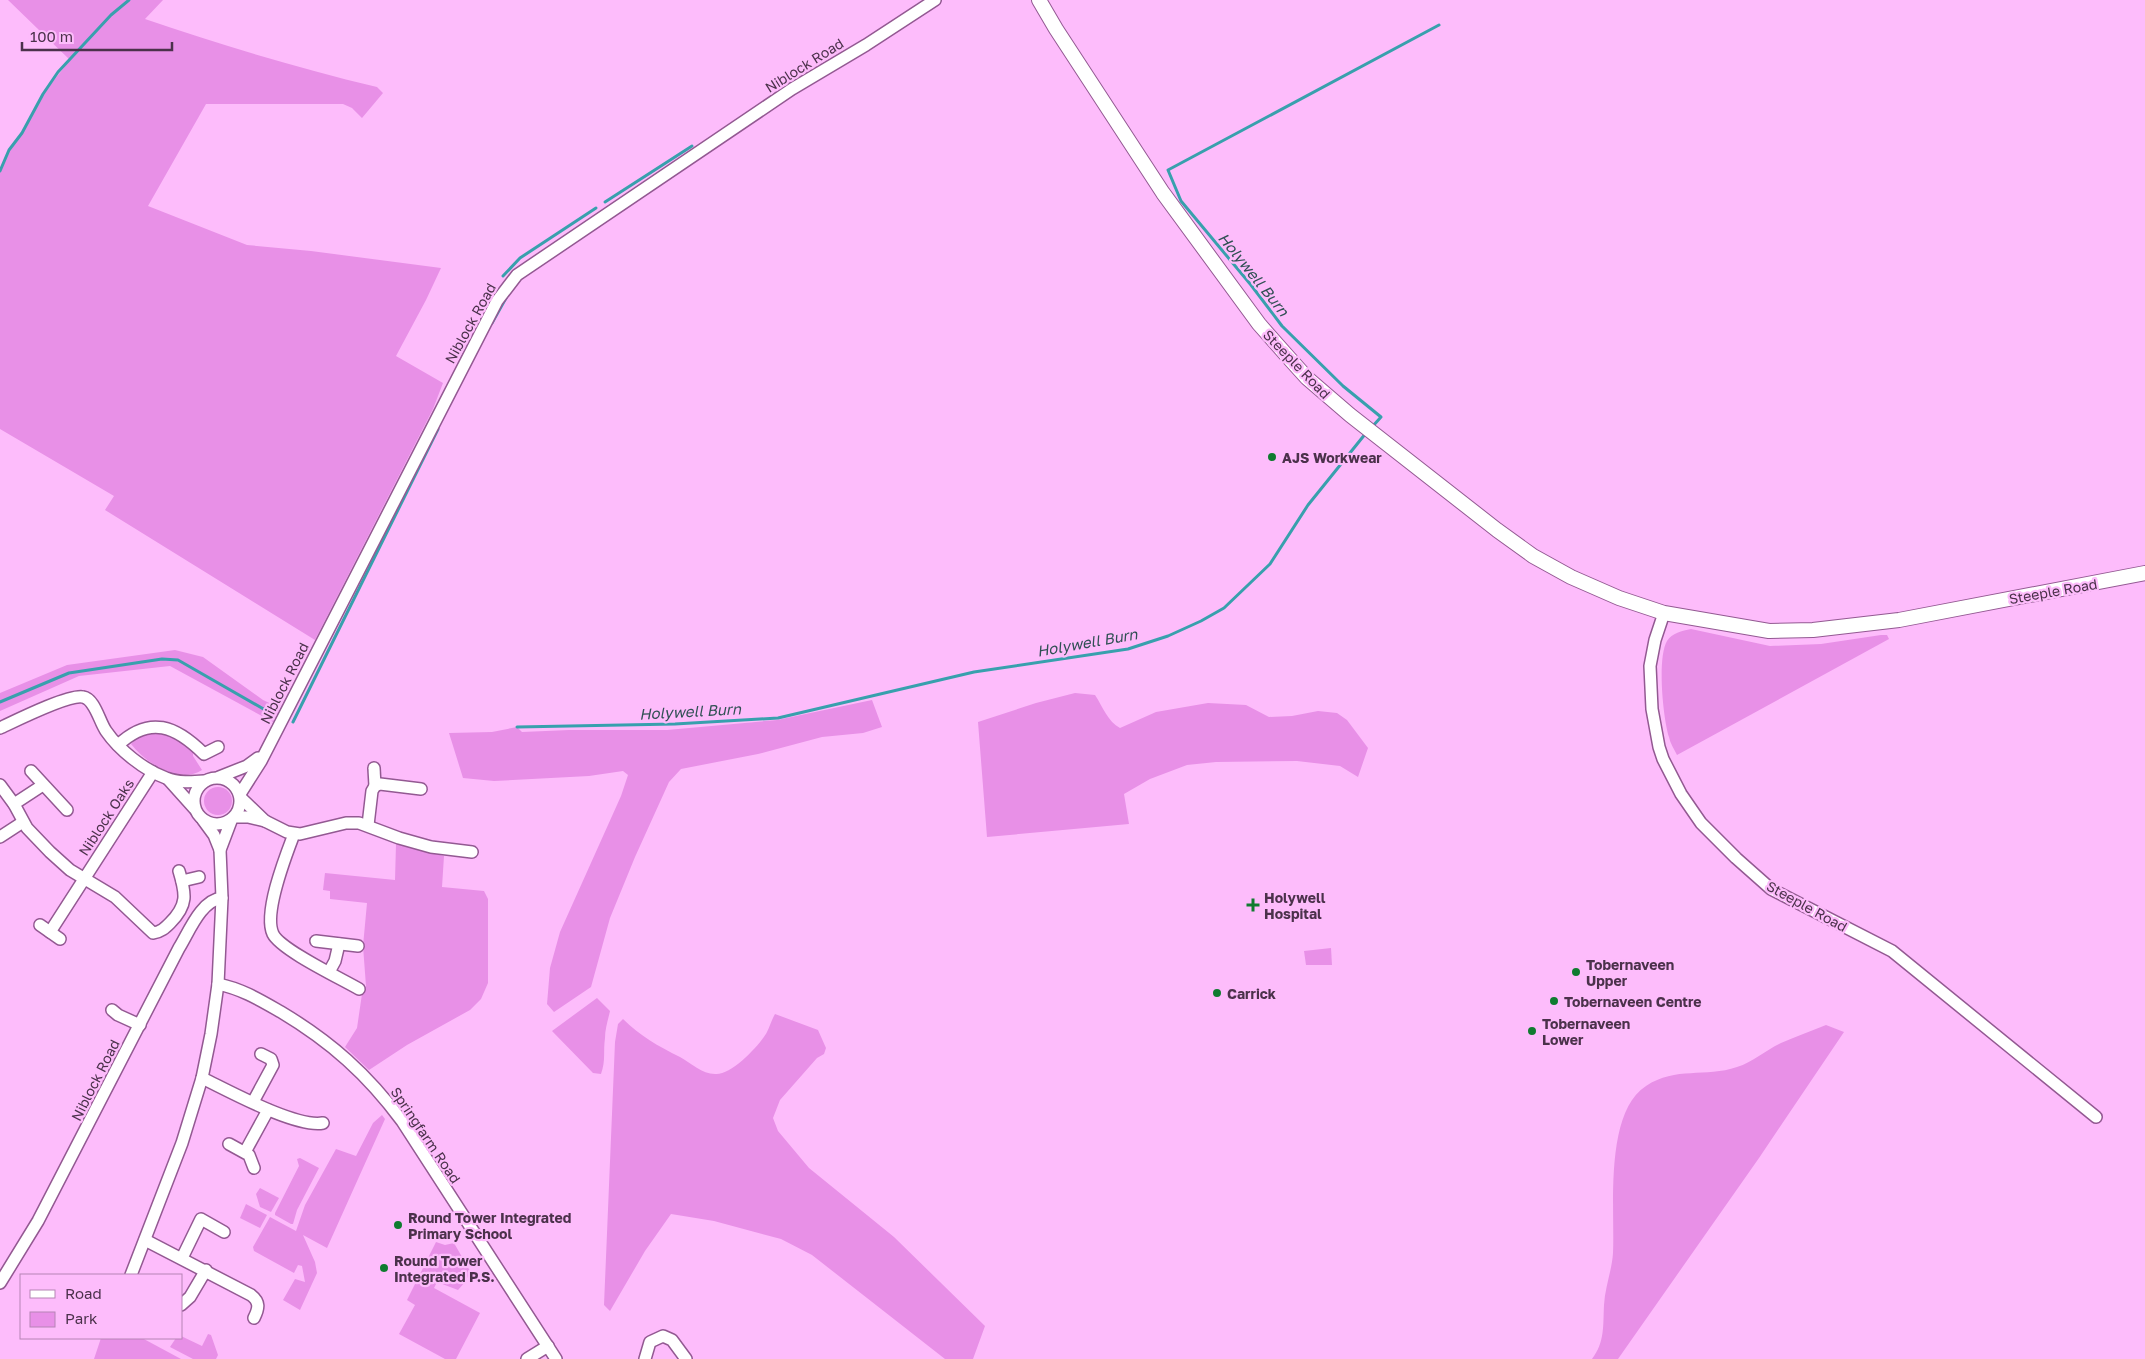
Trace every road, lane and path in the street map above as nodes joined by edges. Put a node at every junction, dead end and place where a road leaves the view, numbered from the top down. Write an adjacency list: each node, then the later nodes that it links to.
1 (935, 0): 8 (street, Niblock Road)
2 (1039, 0): 4 (street, Steeple Road)
3 (2145, 573): 4 (street, Steeple Road)
4 (1664, 613): 48 (street, Steeple Road)
5 (0, 728): 6 (street, Niblock Oaks)
6 (118, 744): 7 (street); 11 (street, Niblock Oaks)
7 (218, 747)
8 (265, 753): 12 (street, Niblock Road); 19 (street, Niblock Road)
9 (374, 768): 17 (street)
10 (31, 771): 16 (street)
11 (153, 772): 13 (street, Niblock Oaks); 33 (street, Niblock Oaks)
12 (219, 778): 14 (street); 19 (street)
13 (168, 779): 14 (street, Niblock Oaks); 21 (street, Niblock Oaks)
14 (204, 781): 21 (street)
15 (0, 785): 20 (street, Niblock Oaks)
16 (43, 786): 20 (street); 22 (street)
17 (375, 786): 18 (street); 27 (street)
18 (421, 789)
19 (240, 796): 23 (street); 25 (street)
20 (14, 804): 26 (street, Niblock Oaks)
21 (194, 808): 24 (street)
22 (67, 810)
23 (233, 819): 24 (street); 25 (street); 30 (street)
24 (203, 820): 30 (street)
25 (265, 821): 28 (street)
26 (24, 822): 29 (street); 33 (street, Niblock Oaks)
27 (368, 825): 28 (street); 31 (street)
28 (294, 834): 39 (street)
29 (0, 837)
30 (220, 850): 34 (street)
31 (472, 852)
32 (199, 877): 33 (street, Niblock Oaks)
33 (84, 878): 35 (street, Niblock Oaks)
34 (222, 898): 40 (street); 43 (street, Niblock Road)
35 (40, 925)
36 (316, 941): 37 (street)
37 (339, 944): 38 (street); 39 (street)
38 (358, 946)
39 (329, 972): 41 (street)
40 (218, 984): 45 (street); 61 (street, Springfarm Road)
41 (359, 989)
42 (112, 1010): 43 (street)
43 (140, 1026): 58 (street, Niblock Road)
44 (261, 1054): 46 (street)
45 (202, 1078): 46 (street); 54 (street)
46 (252, 1102): 47 (street)
47 (268, 1110): 49 (street); 51 (street)
48 (2096, 1117)
49 (323, 1123)
50 (229, 1144): 51 (street)
51 (244, 1152): 52 (street)
52 (254, 1168)
53 (224, 1232): 55 (street)
54 (145, 1240): 55 (street); 57 (street)
55 (182, 1258): 56 (street)
56 (206, 1270): 59 (street); 60 (street)
57 (131, 1274)
58 (0, 1283)
59 (182, 1304)
60 (254, 1318)
61 (548, 1346): 63 (street); 64 (street, Springfarm Road)
62 (690, 1357): 65 (street)
63 (527, 1359)
64 (556, 1359)
65 (645, 1359)

